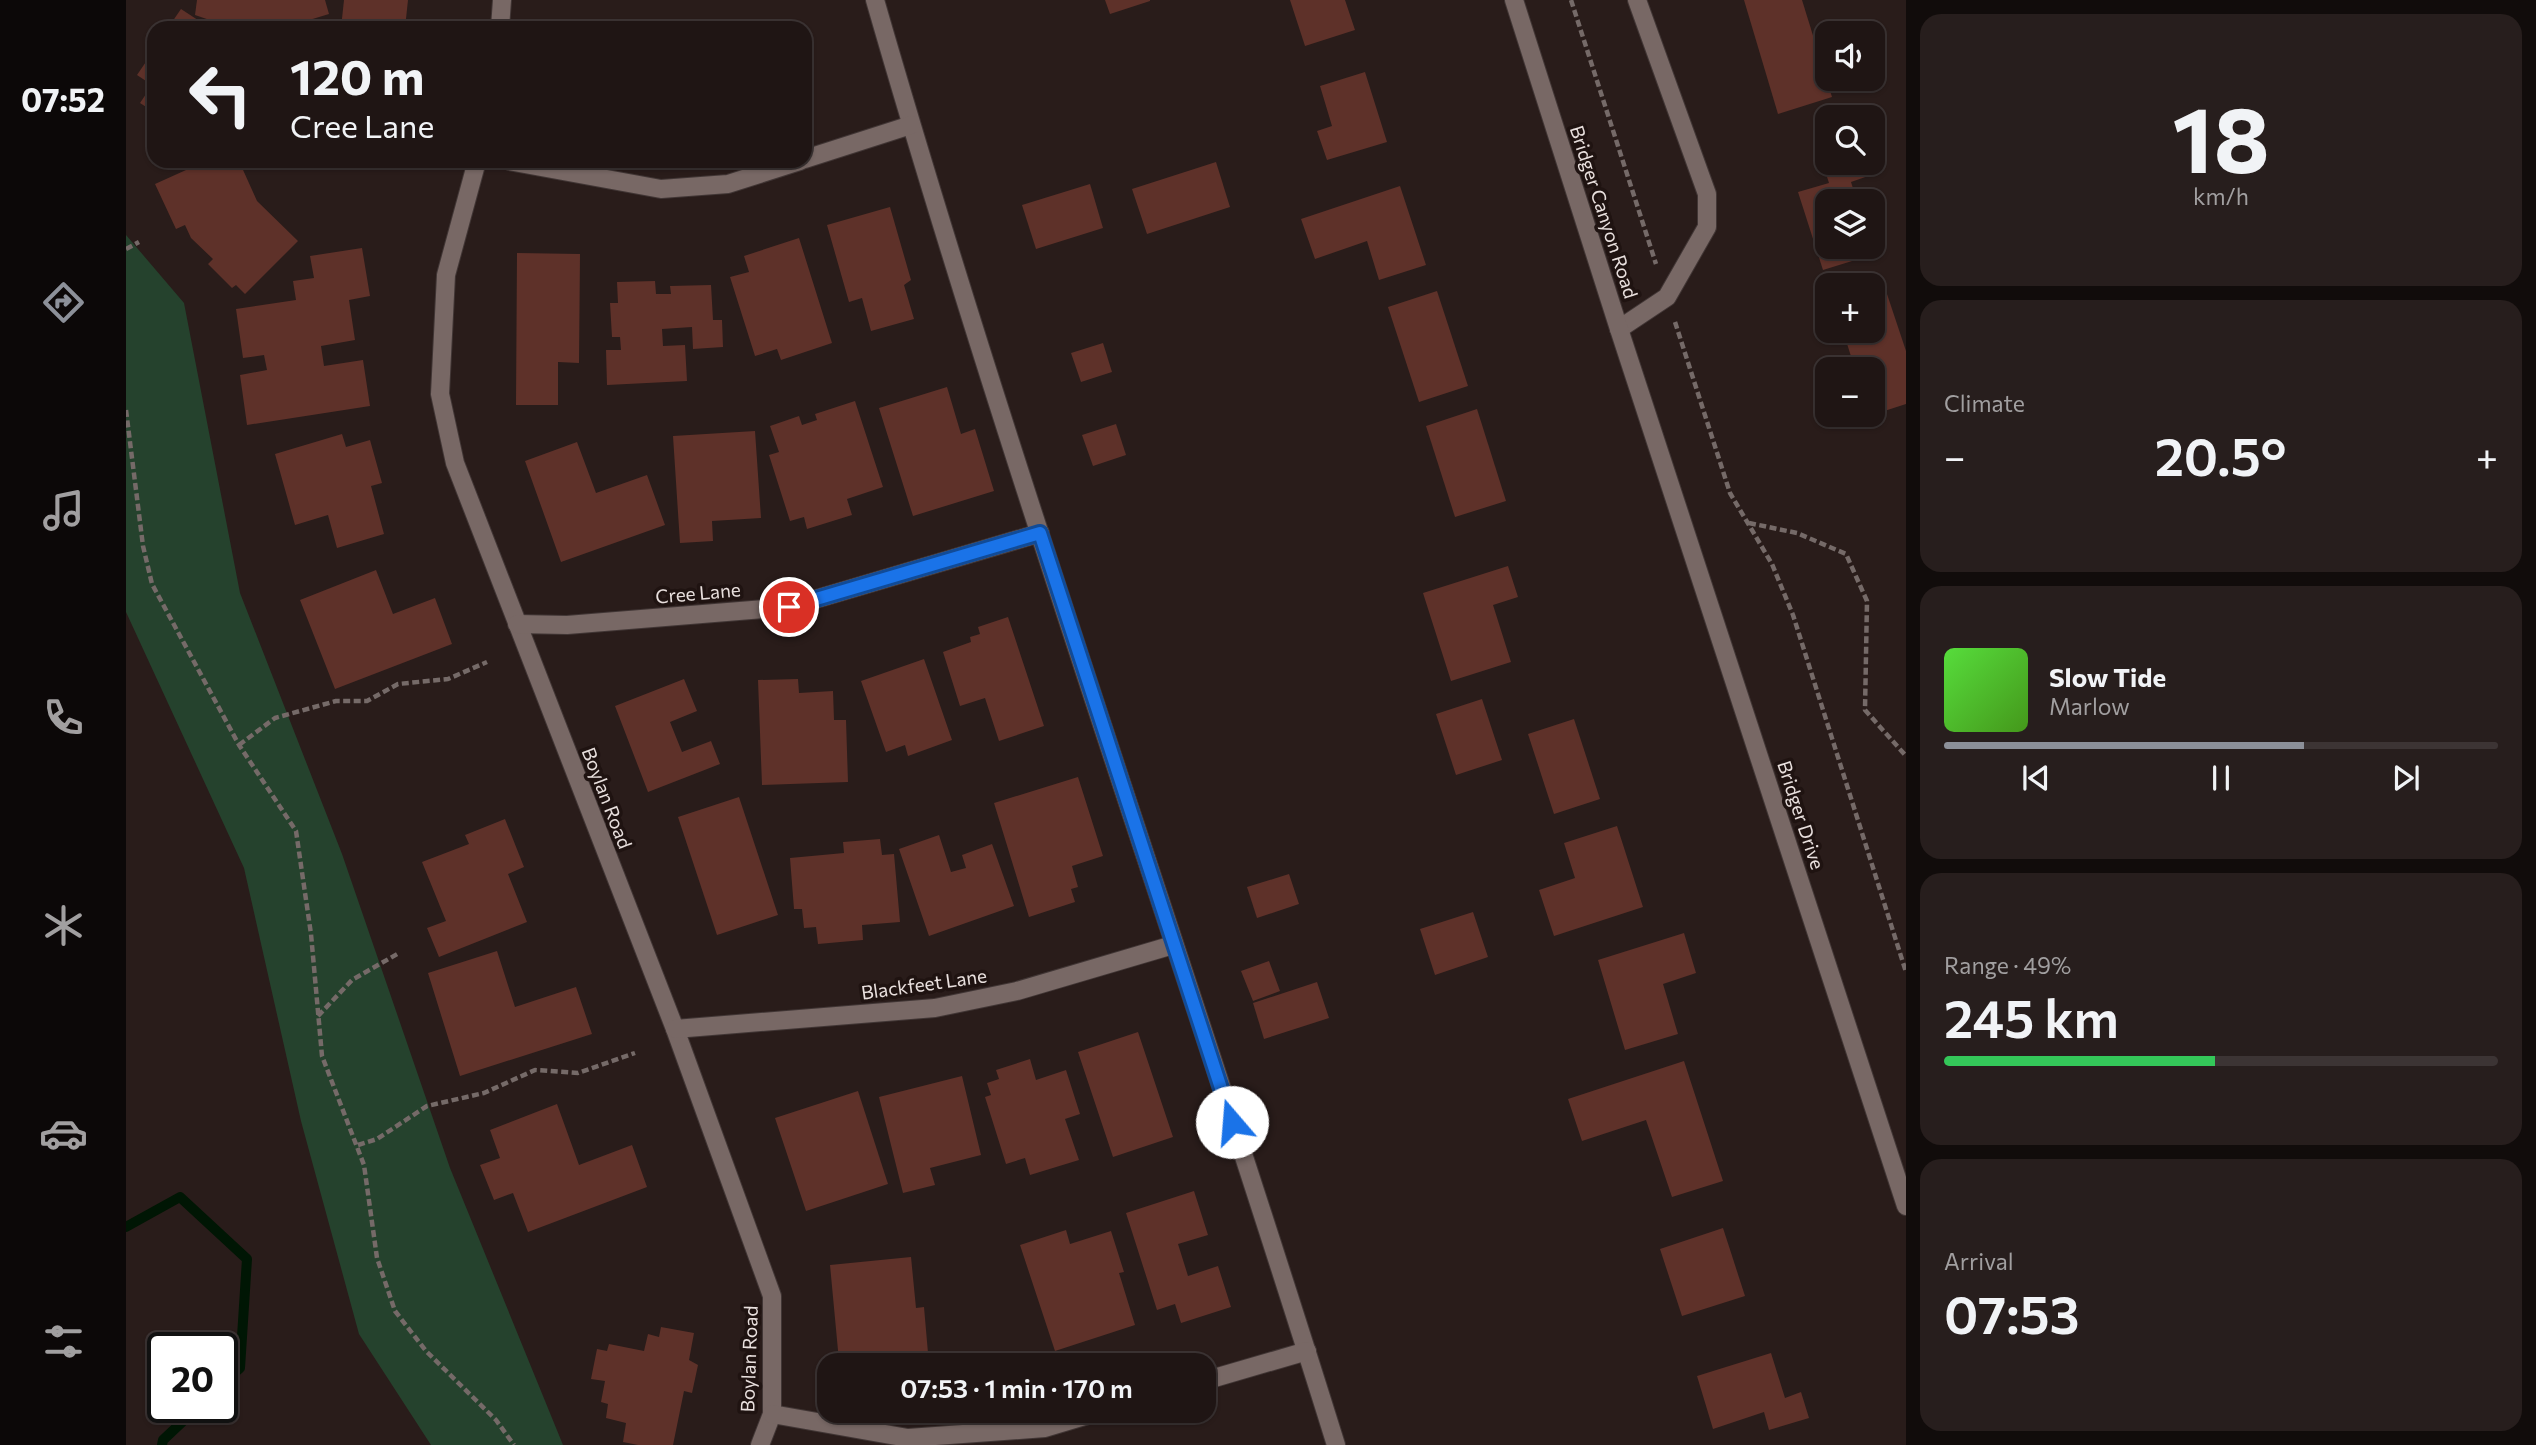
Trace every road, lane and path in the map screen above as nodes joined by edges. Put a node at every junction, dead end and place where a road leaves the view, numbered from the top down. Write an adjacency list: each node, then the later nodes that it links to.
1 (502, 0): 6 (street)
2 (875, 0): 7 (street)
3 (1514, 0): 15 (street, Bridger Canyon Road)
4 (1571, 0): 14 (path)
5 (1637, 0): 14 (street)
6 (500, 21)
7 (911, 125): 8 (street); 19 (street)
8 (812, 157)
9 (475, 168): 20 (street, Boylan Road)
10 (547, 168): 11 (street)
11 (778, 168)
12 (139, 242): 13 (path)
13 (126, 249)
14 (1667, 297): 15 (street); 18 (path)
15 (1619, 329): 17 (street, Bridger Canyon Road)
16 (126, 410): 22 (path)
17 (1656, 436): 31 (street, Bridger Drive)
18 (1747, 523): 23 (path); 26 (path)
19 (1040, 533): 20 (street, Cree Lane); 24 (street)
20 (517, 624): 28 (street, Boylan Road)
21 (487, 663): 22 (path)
22 (239, 745): 27 (path)
23 (1906, 756)
24 (1173, 945): 28 (street, Blackfeet Lane); 32 (street)
25 (399, 953): 27 (path)
26 (1906, 972)
27 (317, 1016): 30 (path)
28 (675, 1029): 34 (street, Boylan Road)
29 (635, 1053): 30 (path)
30 (358, 1145): 37 (path)
31 (1906, 1206)
32 (1307, 1351): 33 (street); 39 (street)
33 (1216, 1378)
34 (772, 1414): 36 (street); 38 (street, Boylan Road)
35 (1077, 1423): 36 (street)
36 (1047, 1437)
37 (514, 1445)
38 (760, 1445)
39 (1336, 1445)

